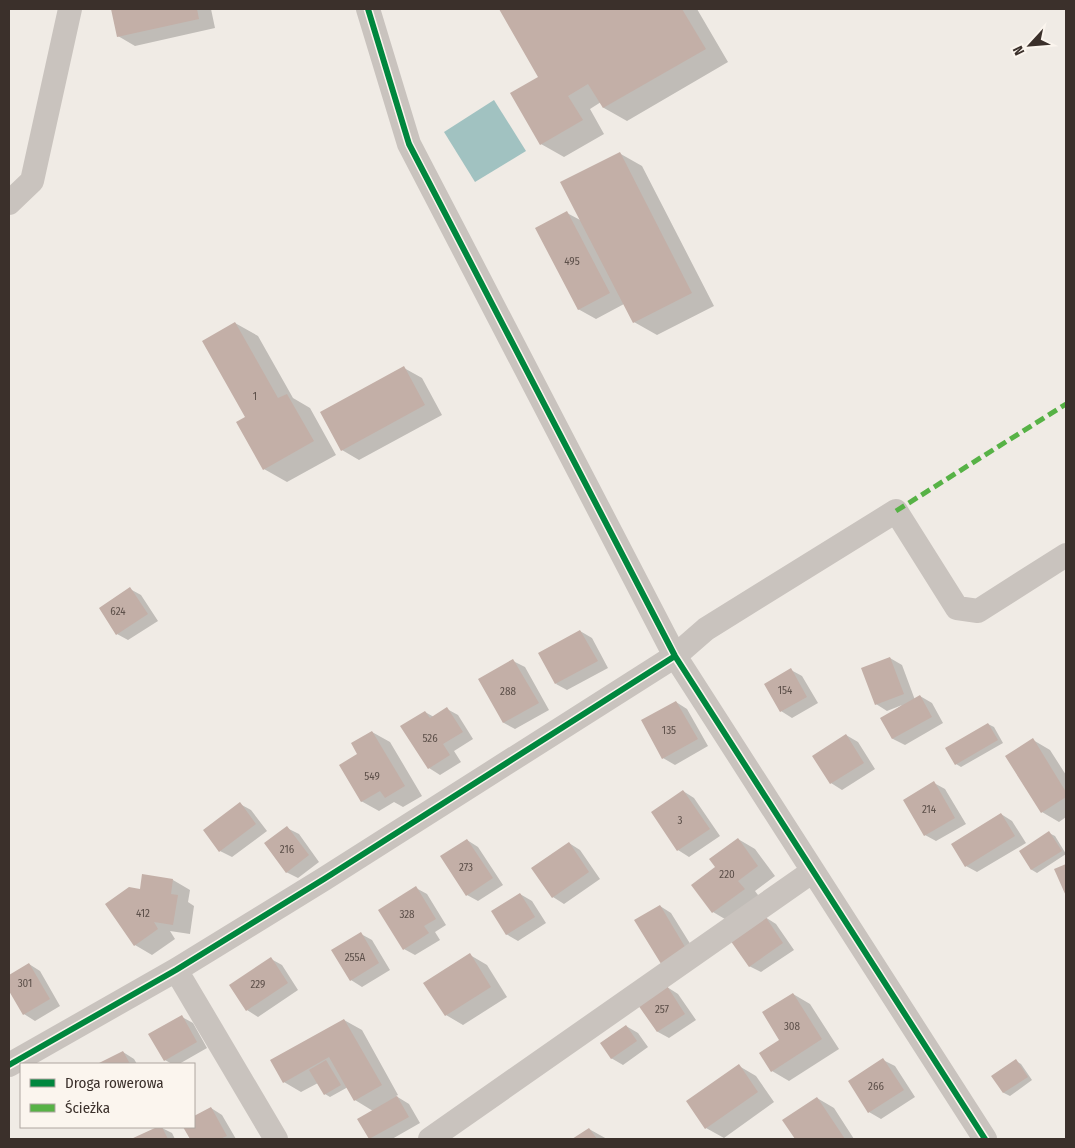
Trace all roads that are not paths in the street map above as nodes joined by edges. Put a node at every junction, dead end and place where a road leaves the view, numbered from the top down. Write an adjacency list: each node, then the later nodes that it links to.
1 (70, 9): 3 (street)
2 (368, 9): 5 (street)
3 (9, 203)
4 (1066, 555): 5 (street)
5 (675, 656): 6 (street); 7 (street)
6 (813, 871): 10 (street); 11 (street)
7 (176, 970): 8 (street); 9 (street)
8 (9, 1065)
9 (276, 1139)
10 (430, 1139)
11 (985, 1139)

